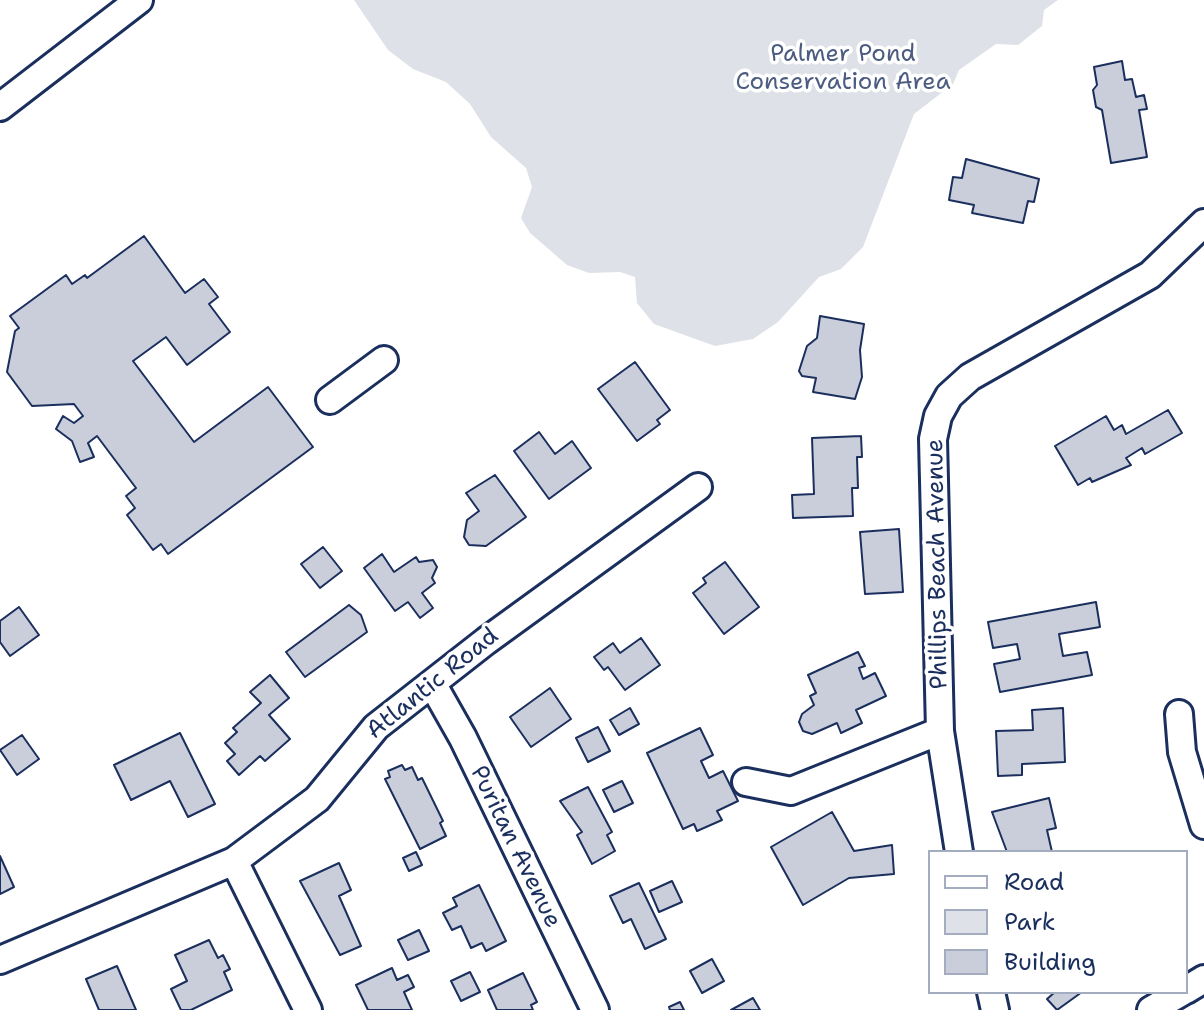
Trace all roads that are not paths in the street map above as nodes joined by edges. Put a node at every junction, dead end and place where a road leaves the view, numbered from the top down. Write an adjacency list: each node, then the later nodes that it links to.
1 (139, 0): 2 (street)
2 (0, 107)
3 (1204, 223): 9 (street, Phillips Beach Avenue)
4 (384, 360): 5 (street)
5 (330, 400)
6 (698, 487): 7 (street, Atlantic Road)
7 (433, 685): 13 (street, Atlantic Road); 17 (street, Puritan Avenue)
8 (1179, 714): 11 (street)
9 (940, 731): 10 (street); 12 (street, Phillips Beach Avenue)
10 (746, 782)
11 (1204, 825)
12 (959, 850)
13 (234, 861): 14 (street, Atlantic Road); 16 (street)
14 (0, 960)
15 (1179, 994): 18 (street)
16 (308, 1010)
17 (595, 1010)
18 (1151, 1010)

